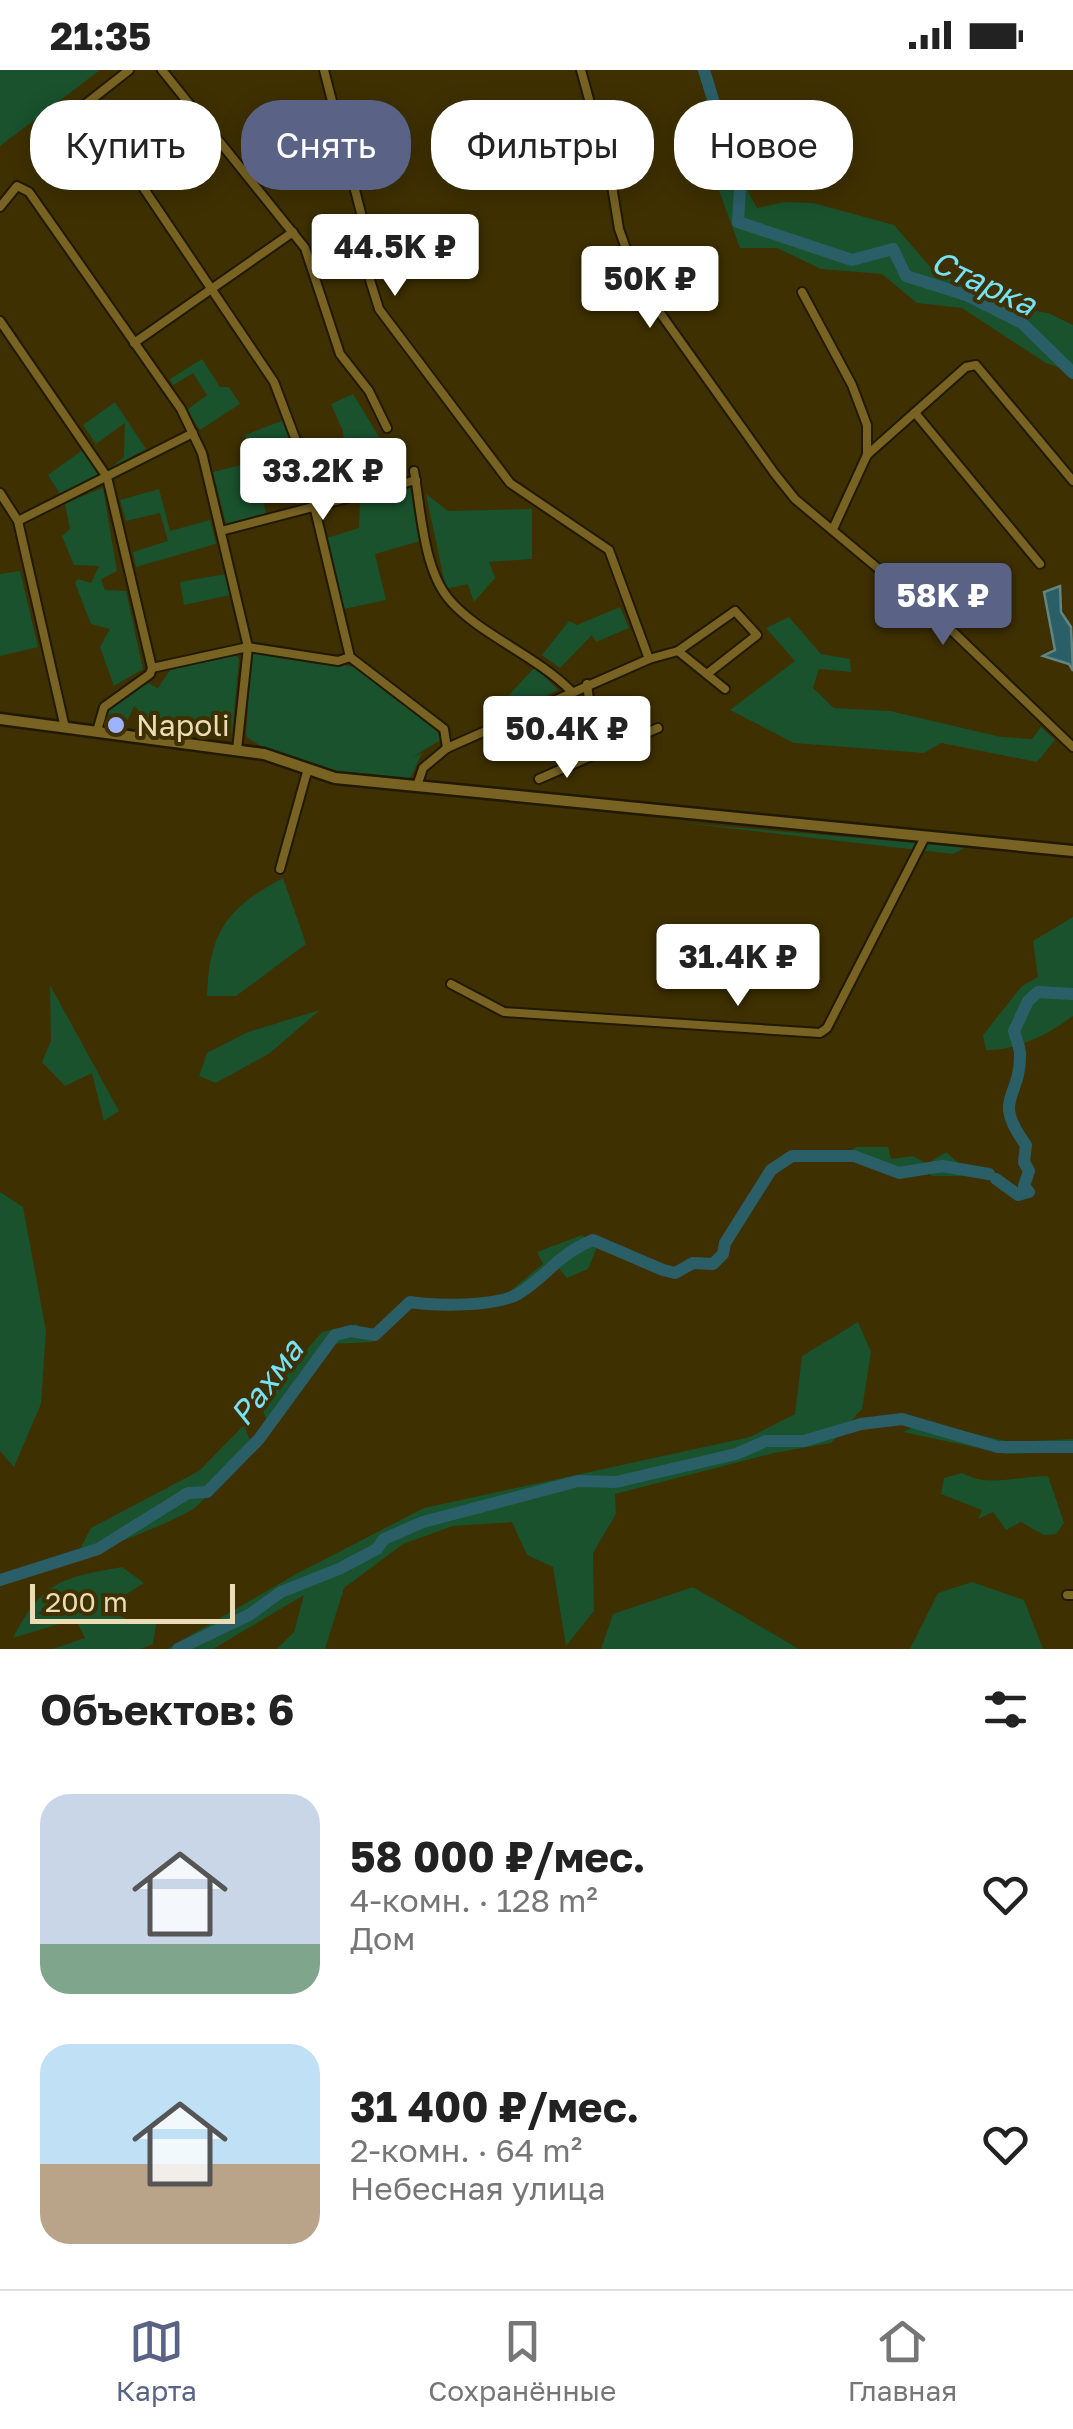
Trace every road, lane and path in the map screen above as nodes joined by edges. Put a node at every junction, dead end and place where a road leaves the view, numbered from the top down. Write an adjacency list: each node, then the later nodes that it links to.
1 (129, 70): 5 (street)
2 (162, 70): 8 (street)
3 (324, 70): 28 (street)
4 (581, 70): 22 (street)
5 (90, 100)
6 (146, 190): 9 (street)
7 (0, 206): 12 (street)
8 (293, 232): 9 (street); 14 (street)
9 (213, 289): 12 (street); 20 (street)
10 (802, 292): 16 (street)
11 (0, 321): 17 (street)
12 (134, 342): 15 (street)
13 (916, 414): 16 (street); 18 (street); 24 (street)
14 (388, 428)
15 (193, 432): 17 (street); 23 (street)
16 (867, 455): 22 (street)
17 (107, 476): 21 (street); 29 (street)
18 (1073, 481)
19 (0, 493): 21 (street)
20 (316, 506): 23 (street); 27 (street); 33 (street)
21 (18, 522): 35 (street)
22 (833, 530): 38 (street)
23 (221, 531): 25 (street)
24 (1040, 564)
25 (248, 647): 27 (street); 29 (street); 40 (street)
26 (678, 651): 28 (street); 30 (street); 30 (street)
27 (350, 657): 39 (street)
28 (649, 658): 31 (street)
29 (152, 668): 37 (street)
30 (706, 674): 32 (street)
31 (586, 684): 33 (street); 41 (street)
32 (725, 690)
33 (571, 691): 39 (street)
34 (0, 719): 35 (street)
35 (65, 728): 37 (street)
36 (658, 728): 41 (street)
37 (97, 731): 40 (street)
38 (1073, 747)
39 (447, 748): 44 (street)
40 (237, 750): 42 (street)
41 (596, 754): 43 (street)
42 (307, 772): 44 (street); 47 (street)
43 (538, 779)
44 (417, 786): 45 (street)
45 (925, 837): 46 (street); 48 (street)
46 (1073, 851)
47 (280, 869)
48 (452, 984)

